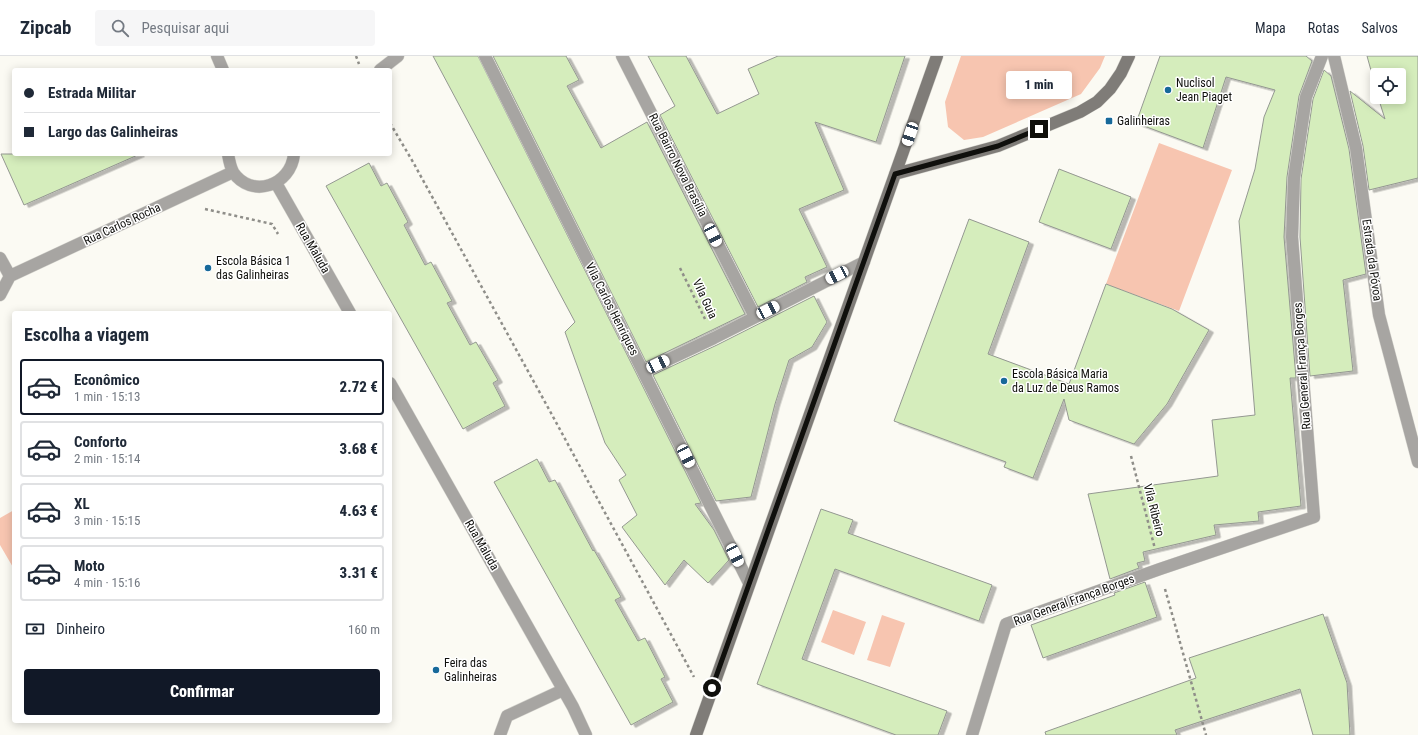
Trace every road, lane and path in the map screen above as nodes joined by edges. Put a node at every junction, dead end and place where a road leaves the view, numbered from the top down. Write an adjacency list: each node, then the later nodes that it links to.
1 (217, 56): 9 (street)
2 (398, 56): 10 (street)
3 (485, 56): 27 (street, Vila Carlos Henriques)
4 (622, 56): 25 (street, Rua Bairro Nova Brasília)
5 (937, 56): 15 (street)
6 (1129, 56): 15 (street)
7 (1322, 56): 31 (street, Rua General França Borges)
8 (1334, 56): 30 (street, Estrada da Póvoa)
9 (222, 68)
10 (383, 68)
11 (392, 126): 34 (path)
12 (228, 156): 14 (street)
13 (294, 156): 16 (street)
14 (233, 172): 16 (street); 22 (street, Rua Carlos Rocha)
15 (895, 174): 20 (street)
16 (276, 183): 24 (street, Rua Maluda)
17 (204, 209): 18 (path)
18 (280, 236)
19 (0, 258): 22 (street)
20 (864, 262): 25 (street); 32 (street)
21 (680, 268): 26 (path, Vila Guia)
22 (10, 276): 23 (street)
23 (0, 295)
24 (349, 311)
25 (755, 317): 26 (street)
26 (714, 338): 27 (street)
27 (644, 371): 32 (street, Vila Carlos Henriques)
28 (392, 387): 33 (street, Rua Maluda)
29 (1131, 456): 31 (path, Vila Ribeiro)
30 (1418, 462)
31 (1160, 569): 40 (street, Rua General França Borges); 41 (path)
32 (749, 583): 34 (street)
33 (564, 690): 35 (street, Rua Maluda); 36 (street)
34 (707, 702): 39 (street)
35 (573, 707): 37 (street); 38 (street)
36 (500, 735)
37 (586, 735)
38 (595, 735)
39 (696, 735)
40 (972, 735)
41 (1206, 735)

